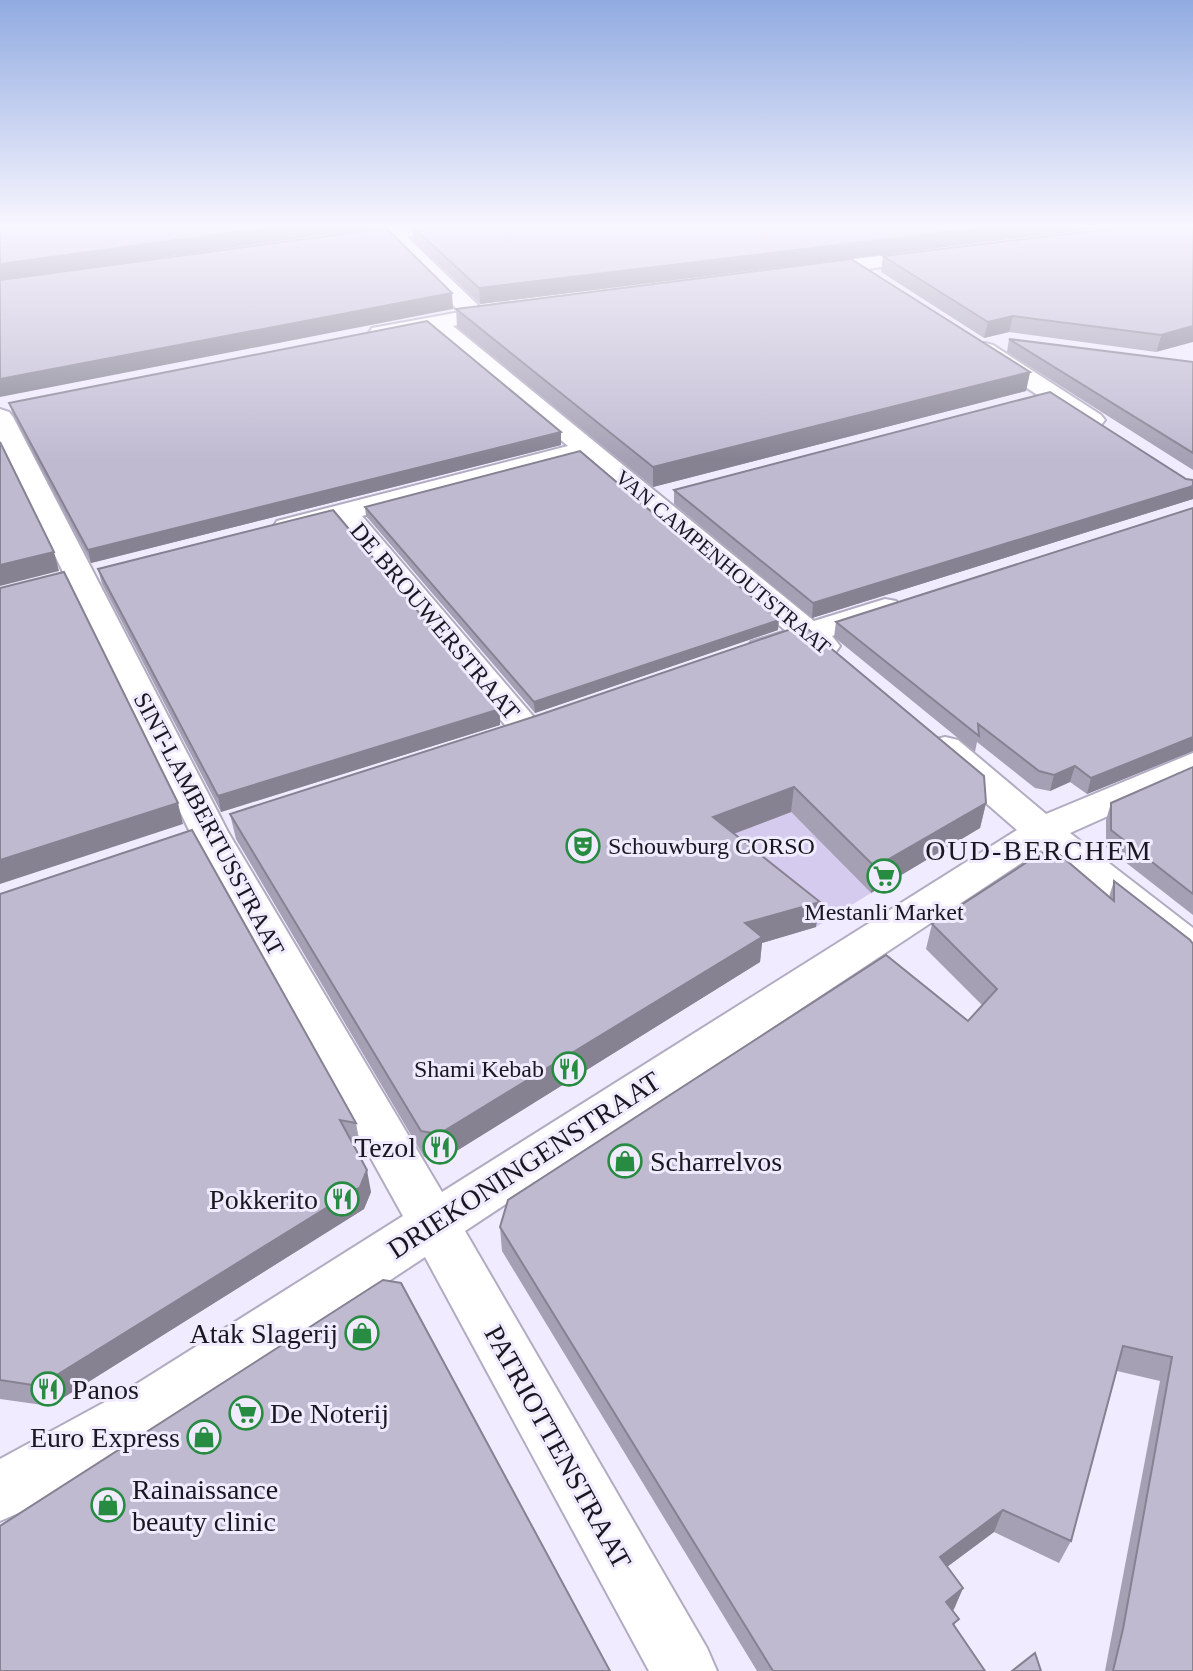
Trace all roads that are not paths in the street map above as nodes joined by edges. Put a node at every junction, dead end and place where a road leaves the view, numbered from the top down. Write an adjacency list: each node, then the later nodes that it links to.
1 (464, 304): 3 (street)
2 (529, 307): 3 (street)
3 (474, 314): 4 (street)
4 (434, 322): 5 (street); 11 (street, VAN CAMPENHOUTSTRAAT)
5 (365, 336)
6 (1009, 342): 7 (street)
7 (1051, 394): 8 (street); 10 (street)
8 (1024, 401)
9 (4, 409): 25 (street, SINT-LAMBERTUSSTRAAT)
10 (1108, 430)
11 (587, 449): 13 (street, VAN CAMPENHOUTSTRAAT); 14 (street)
12 (677, 492): 13 (street)
13 (647, 500): 17 (street, VAN CAMPENHOUTSTRAAT)
14 (344, 513): 15 (street); 21 (street, DE BROUWERSTRAAT)
15 (265, 532)
16 (917, 598): 17 (street)
17 (808, 633): 18 (street); 19 (street, VAN CAMPENHOUTSTRAAT)
18 (732, 659)
19 (850, 668)
20 (923, 730): 23 (street)
21 (487, 743)
22 (1193, 764): 23 (street, DRIEKONINGENSTRAAT)
23 (1042, 831): 24 (street); 25 (street, DRIEKONINGENSTRAAT)
24 (1193, 950)
25 (433, 1223): 26 (street, DRIEKONINGENSTRAAT); 27 (street, PATRIOTTENSTRAAT)
26 (1, 1486)
27 (684, 1671)

